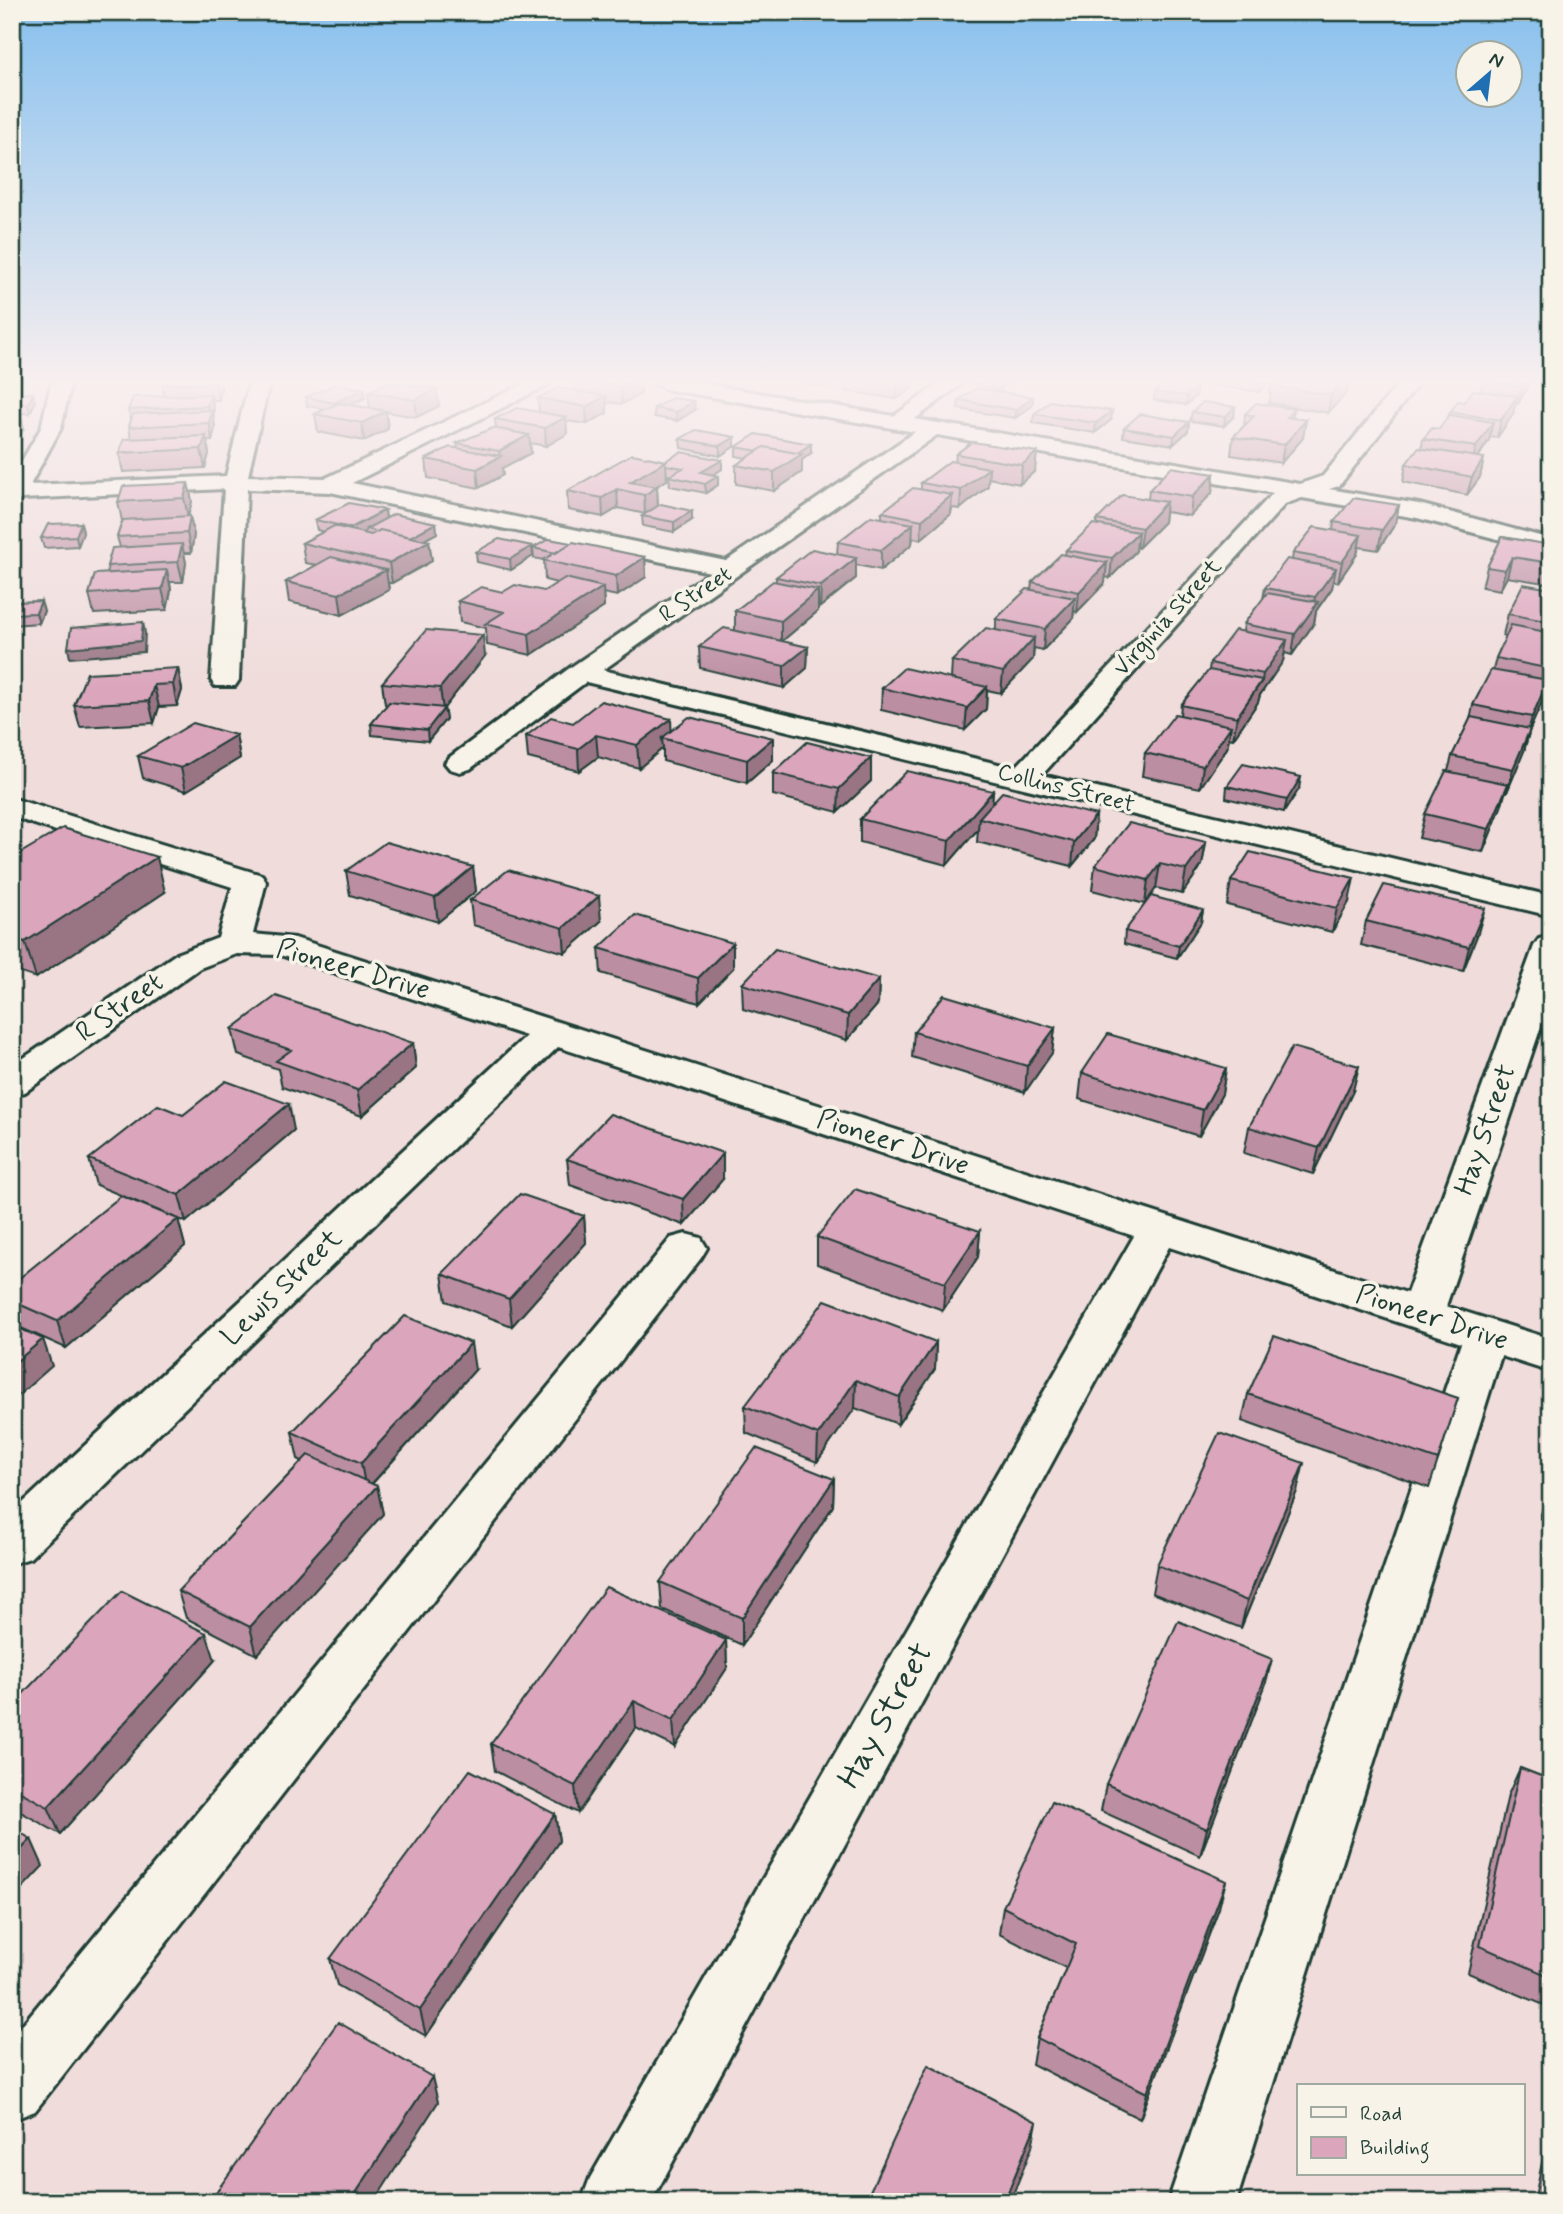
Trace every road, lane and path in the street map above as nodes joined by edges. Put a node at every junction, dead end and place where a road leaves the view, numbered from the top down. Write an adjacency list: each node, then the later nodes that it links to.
1 (162, 486): 8 (street)
2 (236, 486): 12 (street)
3 (336, 486): 10 (street)
4 (851, 486): 10 (street, R Street)
5 (1279, 486): 7 (street)
6 (1316, 486): 7 (street, Virginia Street)
7 (1307, 491): 9 (street); 14 (street, Virginia Street)
8 (13, 495)
9 (1551, 546)
10 (733, 570): 11 (street, R Street)
11 (581, 673): 13 (street, R Street); 14 (street, Collins Street)
12 (225, 680)
13 (460, 763)
14 (1022, 779): 16 (street, Collins Street)
15 (12, 807): 17 (street)
16 (1551, 906)
17 (233, 944): 19 (street, Pioneer Drive); 20 (street, R Street)
18 (1551, 946): 23 (street, Hay Street)
19 (552, 1031): 21 (street, Pioneer Drive); 26 (street, Lewis Street)
20 (12, 1084)
21 (1158, 1230): 23 (street, Pioneer Drive); 28 (street, Hay Street)
22 (686, 1248): 27 (street)
23 (1421, 1314): 24 (street, Pioneer Drive)
24 (1486, 1335): 25 (street, Pioneer Drive); 29 (street)
25 (1551, 1356)
26 (12, 1544)
27 (12, 2088)
28 (614, 2202)
29 (1202, 2202)

